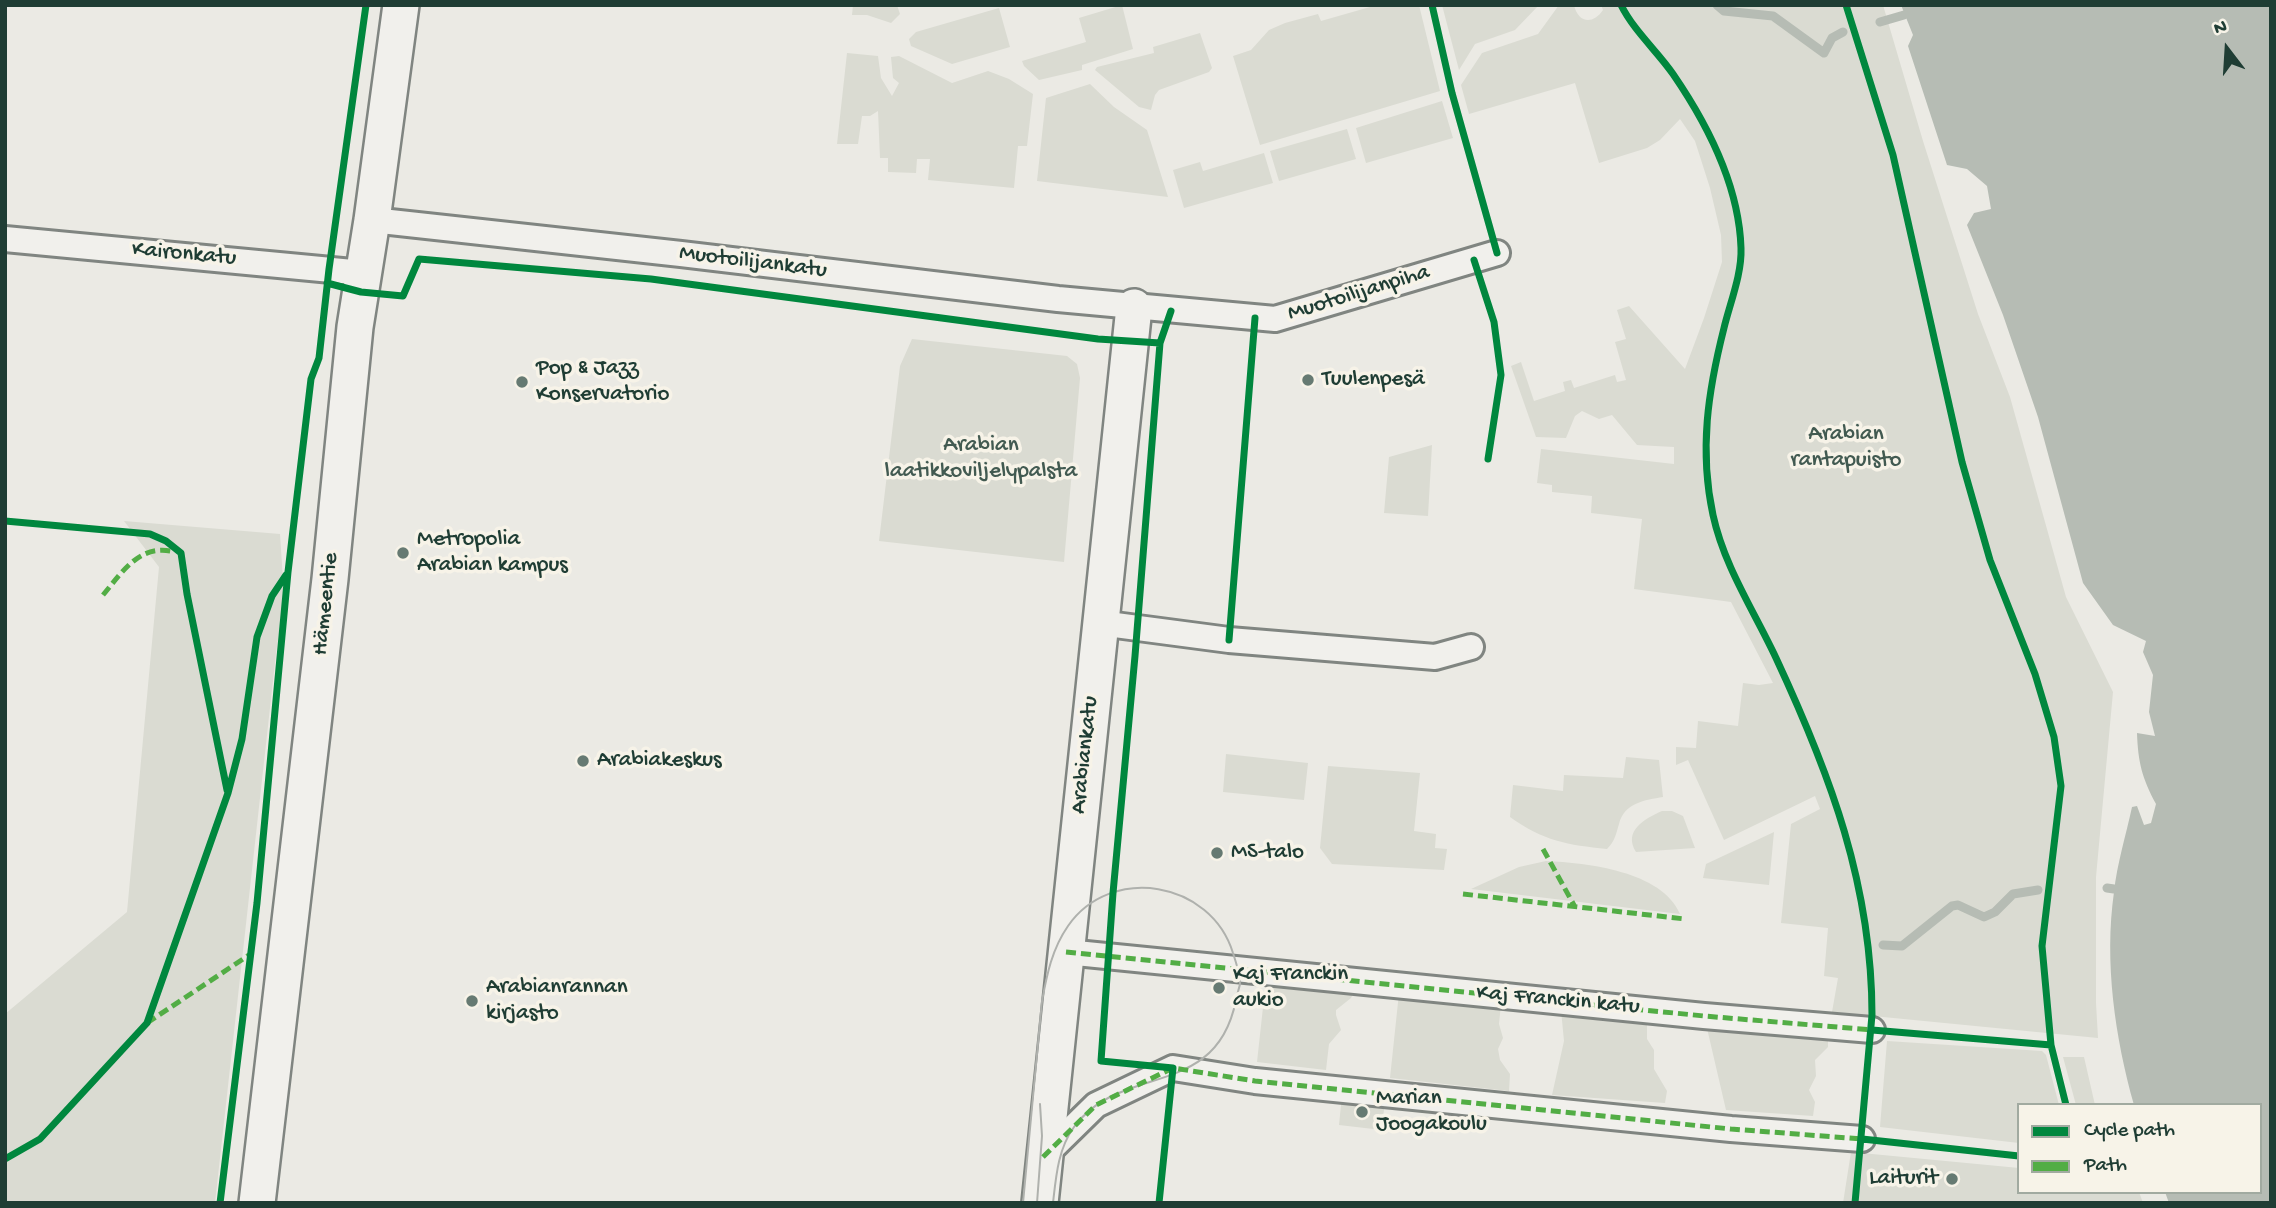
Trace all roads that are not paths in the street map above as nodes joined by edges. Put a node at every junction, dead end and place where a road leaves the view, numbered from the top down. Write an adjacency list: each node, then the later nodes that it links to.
1 (401, 5): 2 (main road, Hämeentie)
2 (372, 220): 5 (main road, Hämeentie); 6 (street, Muotoilijankatu)
3 (5, 239): 5 (street, Kaironkatu)
4 (1497, 253): 6 (street, Muotoilijanpiha)
5 (363, 273): 13 (main road, Hämeentie)
6 (1134, 307): 7 (main road, Arabiankatu)
7 (1100, 623): 8 (street); 9 (main road, Arabiankatu)
8 (1471, 648)
9 (1066, 952): 10 (street, Kaj Franckin katu); 12 (main road, Arabiankatu)
10 (1872, 1030)
11 (1863, 1139): 12 (street)
12 (1043, 1157): 14 (main road, Arabiankatu)
13 (257, 1203)
14 (1040, 1203)

